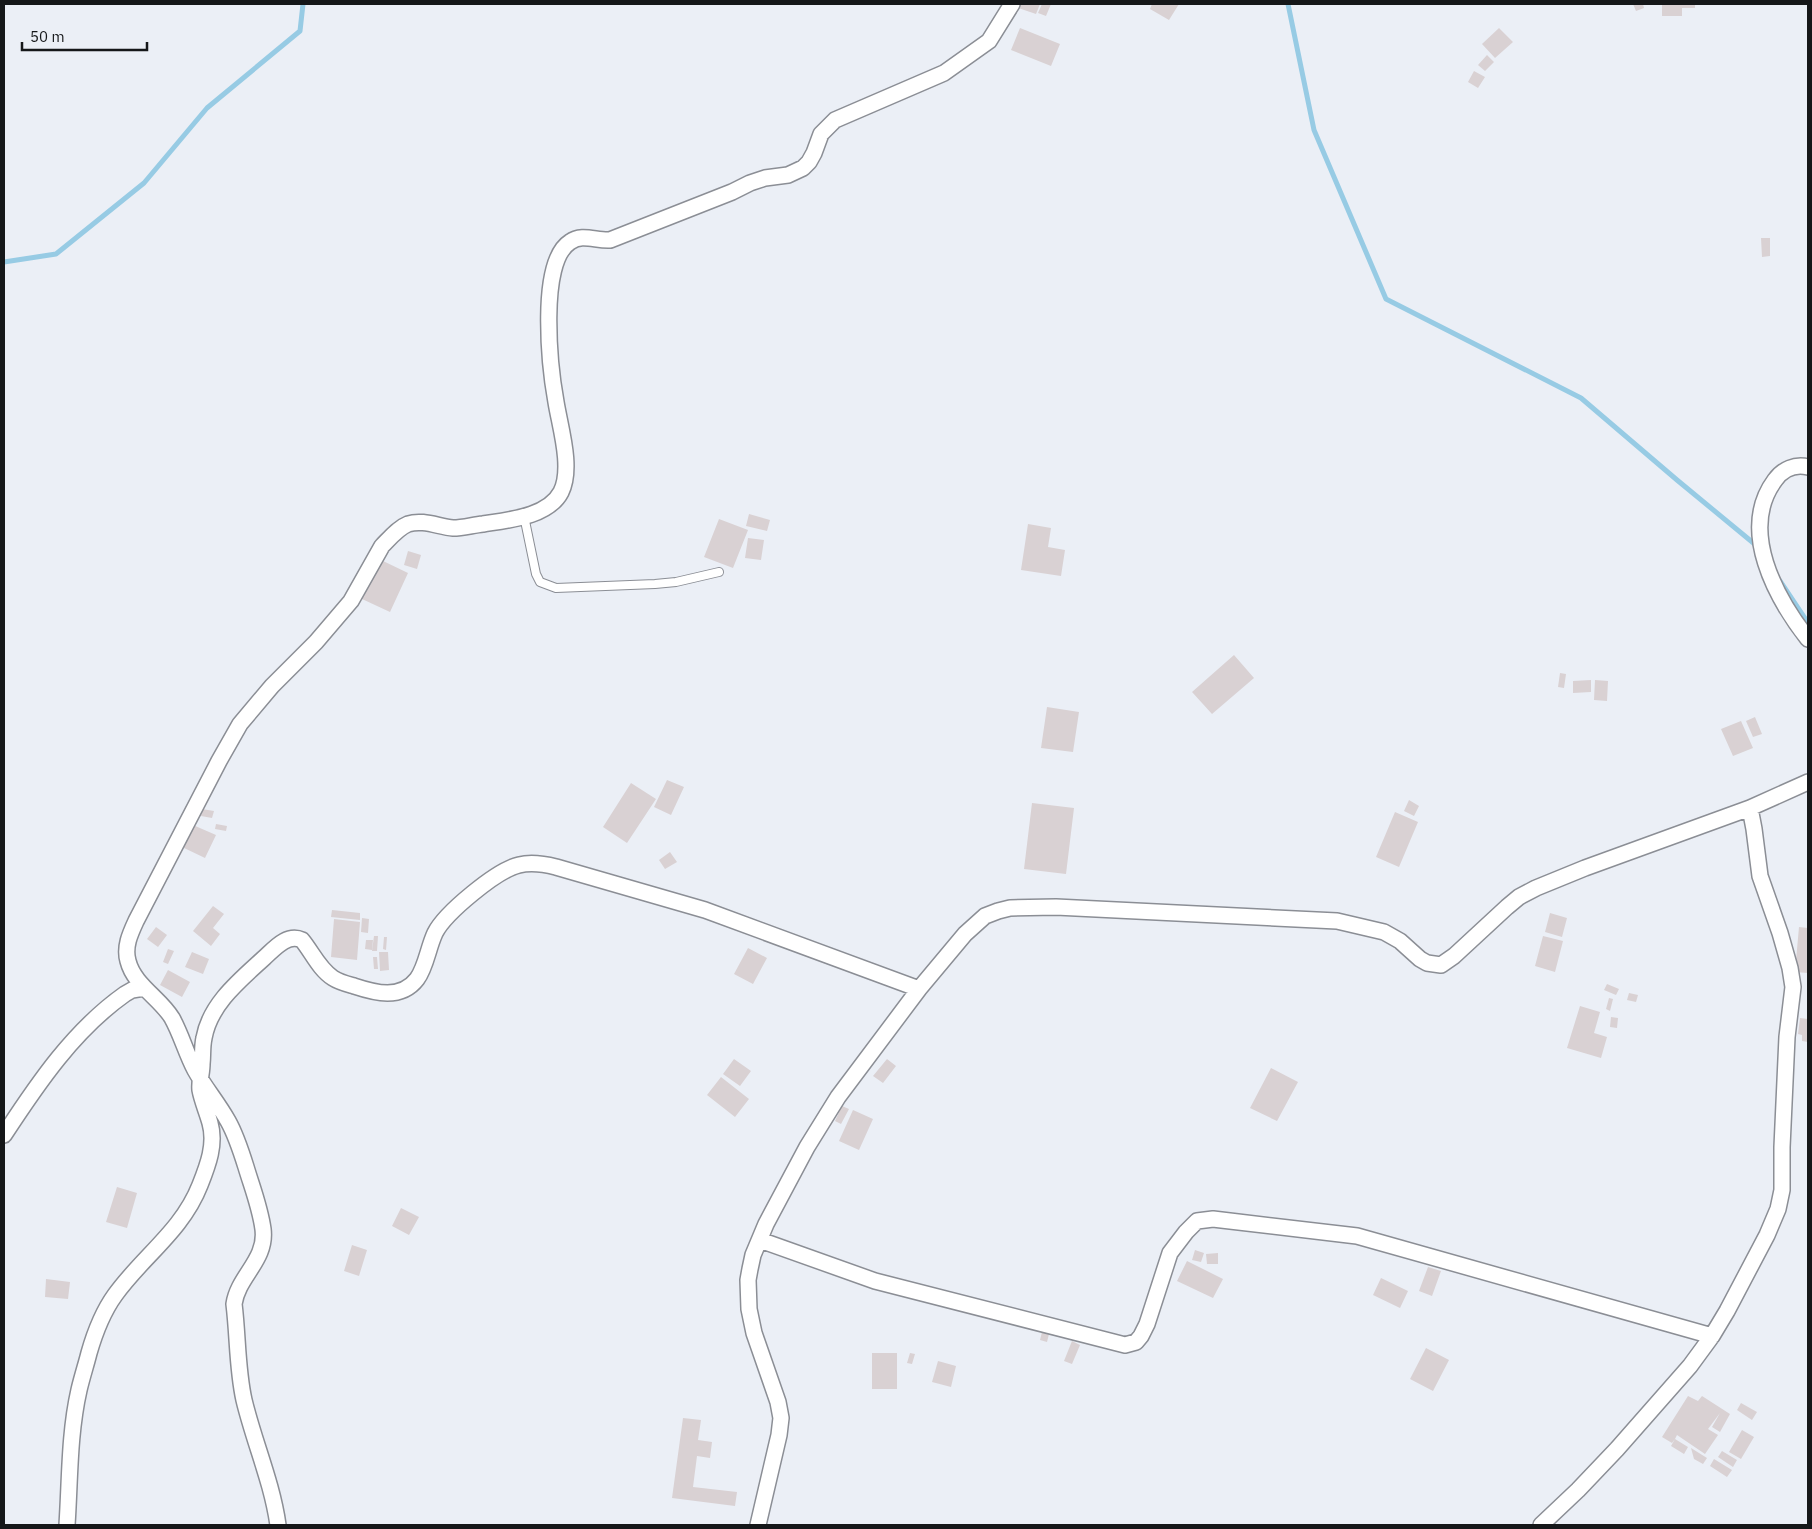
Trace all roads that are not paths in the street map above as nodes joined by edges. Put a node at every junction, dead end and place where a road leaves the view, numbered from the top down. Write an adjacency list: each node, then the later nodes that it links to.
1 (1012, 4): 3 (street)
2 (1808, 467): 5 (street)
3 (524, 516): 4 (lane); 8 (street)
4 (719, 572)
5 (1808, 639)
6 (1808, 782): 7 (street)
7 (1750, 808): 9 (street); 13 (street)
8 (144, 988): 10 (street); 11 (street)
9 (919, 989): 10 (street); 12 (street)
10 (200, 1079): 14 (street); 15 (street)
11 (4, 1135)
12 (760, 1240): 13 (street); 16 (street)
13 (1712, 1336): 17 (street)
14 (67, 1525)
15 (278, 1525)
16 (758, 1525)
17 (1541, 1525)

